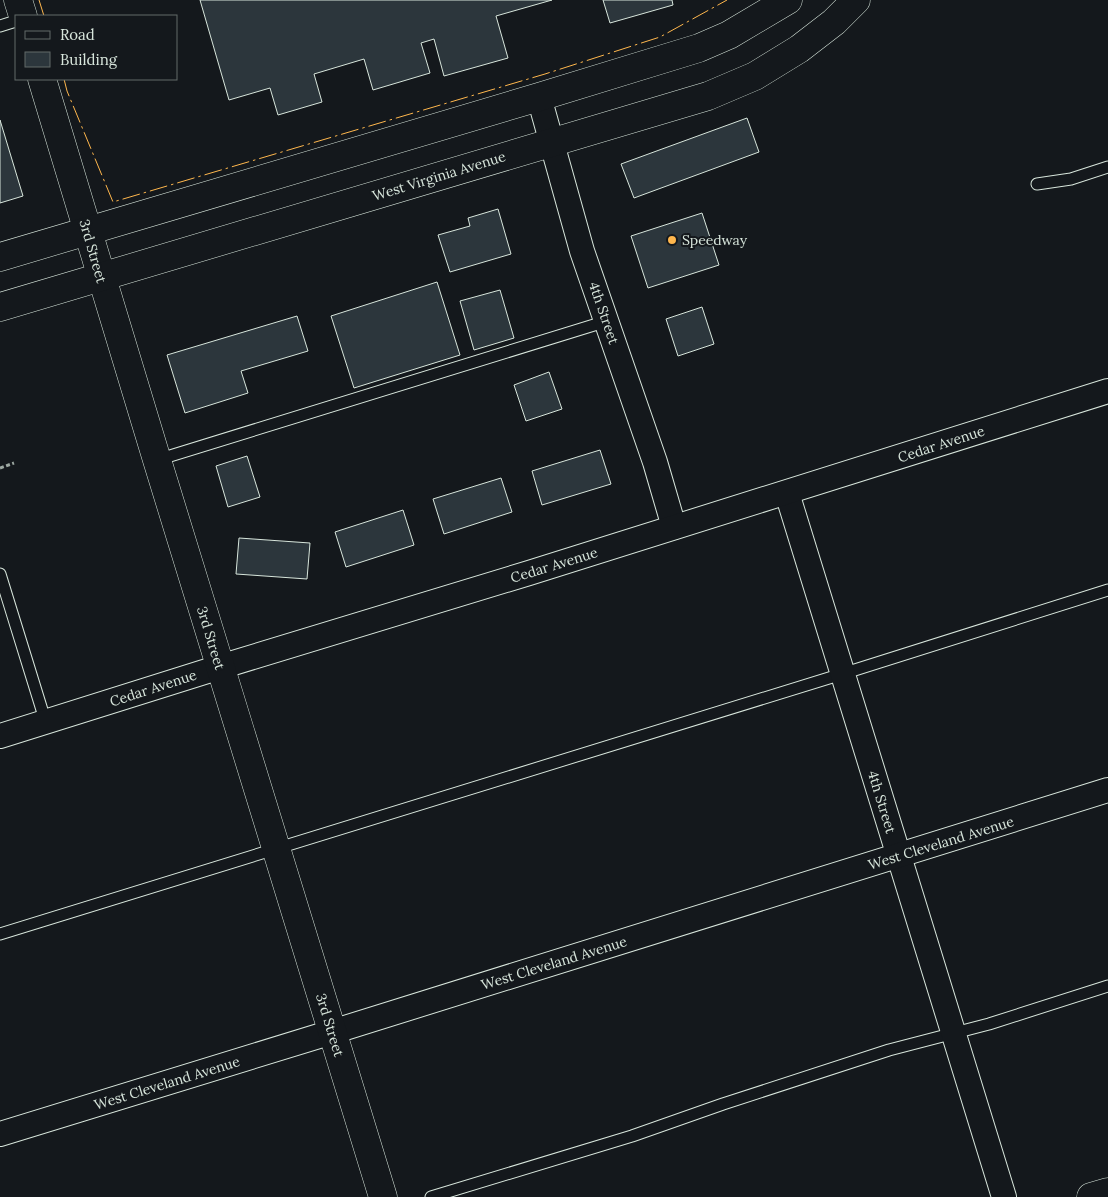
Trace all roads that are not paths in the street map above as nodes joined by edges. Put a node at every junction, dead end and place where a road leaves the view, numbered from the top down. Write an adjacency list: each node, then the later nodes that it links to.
1 (18, 0): 4 (main road)
2 (788, 0): 8 (main road)
3 (856, 0): 9 (main road, West Virginia Avenue)
4 (23, 15)
5 (15, 21): 6 (lane)
6 (0, 26)
7 (42, 80): 12 (main road, 3rd Street)
8 (539, 97): 9 (street, 4th Street); 12 (main road)
9 (552, 142): 14 (main road, West Virginia Avenue); 16 (street, 4th Street)
10 (1108, 167): 11 (lane)
11 (1037, 184)
12 (88, 231): 13 (main road); 14 (main road, 3rd Street)
13 (0, 257)
14 (101, 277): 15 (main road, West Virginia Avenue); 18 (main road, 3rd Street)
15 (0, 307)
16 (607, 321): 18 (lane); 20 (street, 4th Street)
17 (1108, 391): 19 (street, Cedar Avenue)
18 (156, 460): 23 (main road, 3rd Street)
19 (787, 493): 20 (street, Cedar Avenue); 24 (street, 4th Street)
20 (674, 528): 23 (street, Cedar Avenue)
21 (0, 574): 25 (lane)
22 (1108, 590): 24 (lane)
23 (220, 667): 25 (street, Cedar Avenue); 28 (main road, 3rd Street)
24 (842, 674): 28 (lane); 29 (street, 4th Street)
25 (46, 723): 26 (street, Cedar Avenue)
26 (0, 736)
27 (1108, 790): 29 (street, West Cleveland Avenue)
28 (276, 849): 30 (lane); 32 (main road, 3rd Street)
29 (898, 856): 32 (street, West Cleveland Avenue); 33 (street, 4th Street)
30 (0, 934)
31 (1108, 986): 33 (lane)
32 (332, 1032): 34 (street, West Cleveland Avenue); 36 (main road, 3rd Street)
33 (953, 1034): 37 (lane); 38 (street, 4th Street)
34 (0, 1134)
35 (1108, 1192): 39 (main road)
36 (383, 1197)
37 (431, 1197)
38 (1004, 1197)
39 (1091, 1197)

